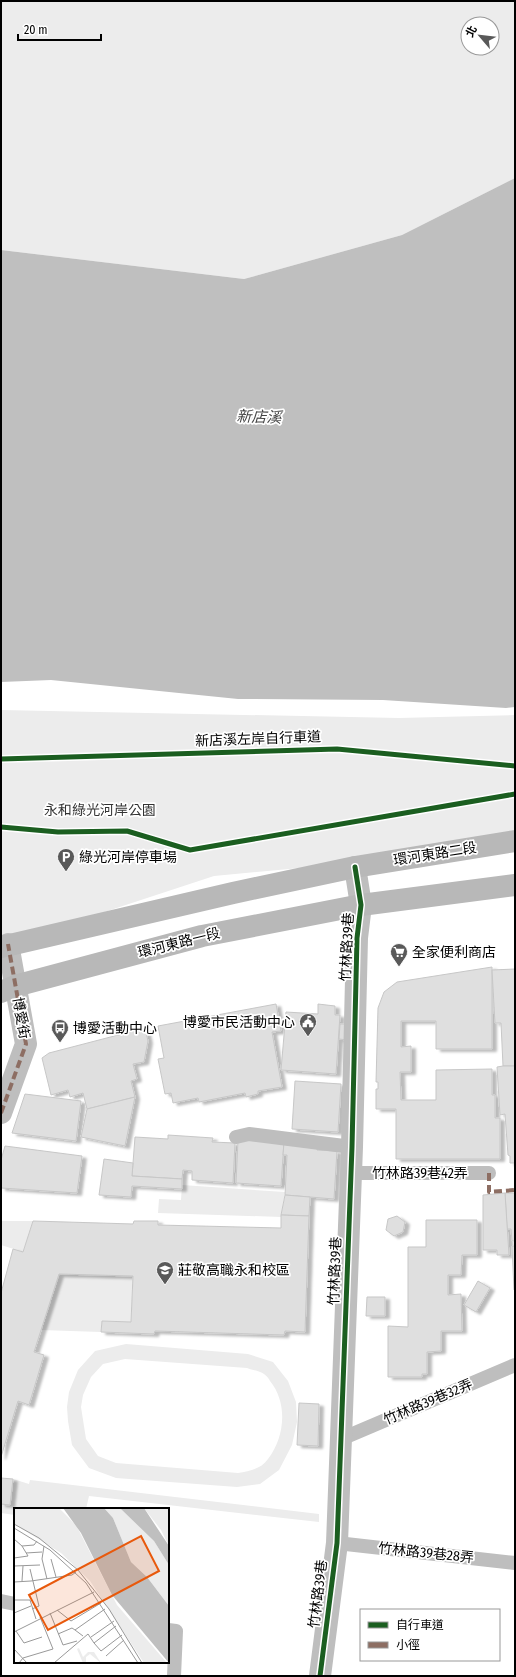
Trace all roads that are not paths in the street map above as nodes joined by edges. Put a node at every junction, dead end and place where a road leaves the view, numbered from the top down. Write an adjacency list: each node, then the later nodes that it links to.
1 (515, 841): 2 (street, 環河東路二段)
2 (355, 867): 4 (street, 竹林路39巷); 5 (street)
3 (515, 885): 4 (street)
4 (361, 906): 6 (street, 環河東路一段); 9 (street, 竹林路39巷)
5 (5, 946): 6 (street, 博愛街)
6 (8, 989): 7 (street, 博愛街)
7 (1, 1113)
8 (236, 1137): 9 (lane)
9 (352, 1147): 10 (street, 竹林路39巷)
10 (351, 1173): 11 (lane, 竹林路39巷42弄); 13 (street, 竹林路39巷)
11 (489, 1173)
12 (515, 1365): 13 (lane, 竹林路39巷32弄)
13 (341, 1439): 14 (street, 竹林路39巷)
14 (337, 1543): 15 (lane, 竹林路39巷28弄); 20 (street, 竹林路39巷)
15 (515, 1563)
16 (1, 1601): 17 (lane)
17 (14, 1604)
18 (169, 1630): 19 (lane)
19 (174, 1676)
20 (320, 1676)

